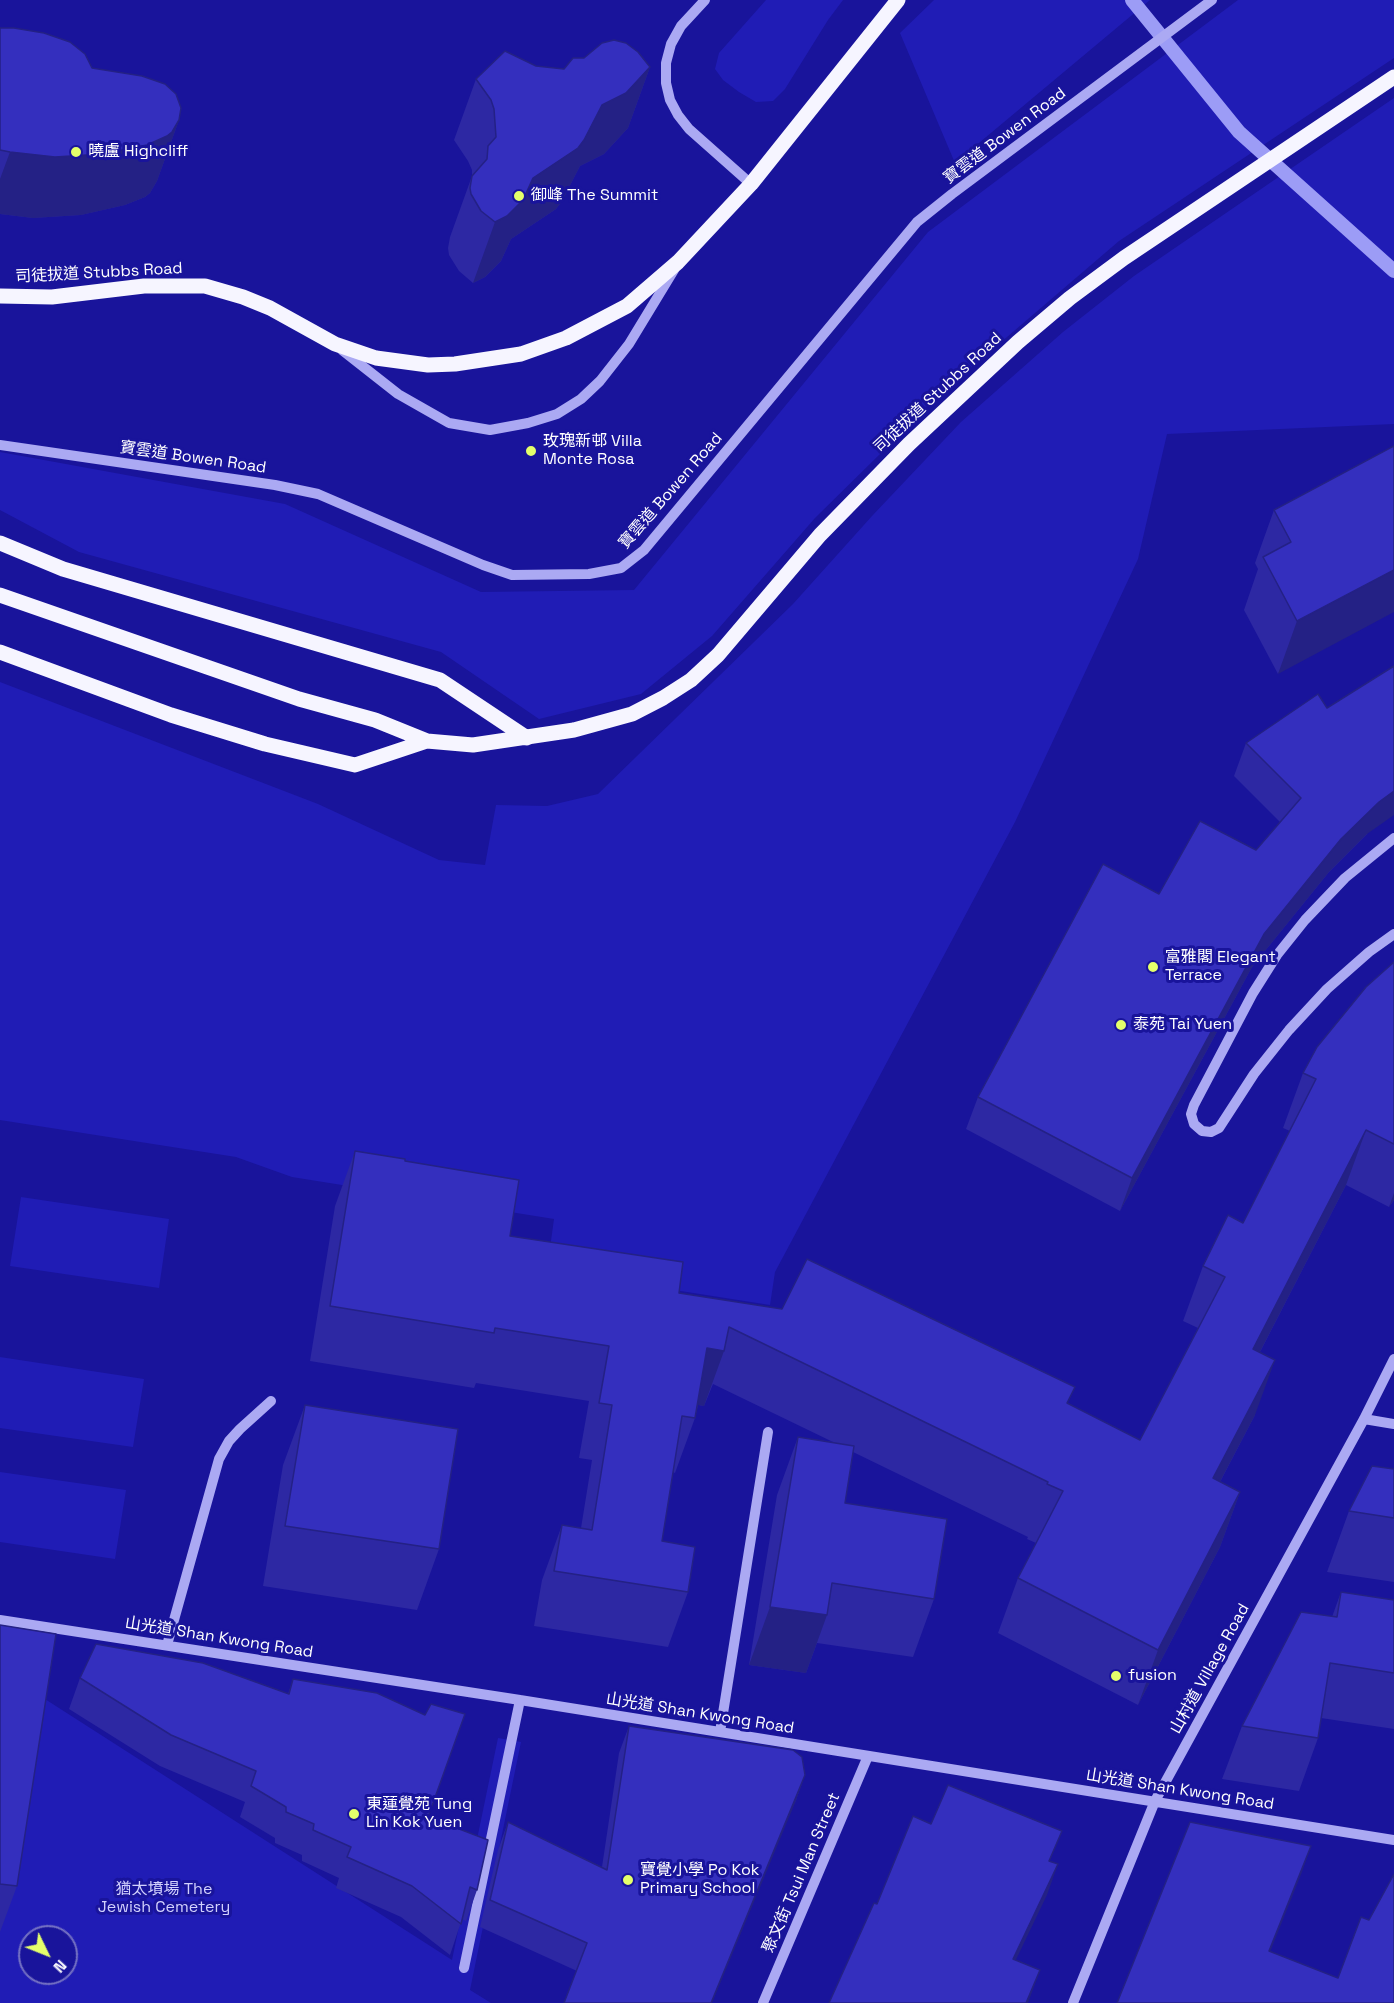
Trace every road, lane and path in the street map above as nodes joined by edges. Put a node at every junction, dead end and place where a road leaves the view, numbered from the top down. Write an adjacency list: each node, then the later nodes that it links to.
1 (705, 0): 5 (street)
2 (897, 0): 5 (main road, 司徒拔道 Stubbs Road)
3 (1212, 0): 9 (street, 寶雲道 Bowen Road)
4 (1394, 77): 13 (main road, 司徒拔道 Stubbs Road)
5 (751, 184): 6 (main road, 司徒拔道 Stubbs Road)
6 (678, 262): 8 (main road, 司徒拔道 Stubbs Road); 8 (street)
7 (0, 296): 8 (main road, 司徒拔道 Stubbs Road)
8 (335, 344)
9 (0, 445)
10 (0, 543): 13 (main road)
11 (0, 595): 14 (main road)
12 (0, 652): 14 (main road, 司徒拔道 Stubbs Road)
13 (526, 738): 14 (main road, 司徒拔道 Stubbs Road)
14 (427, 741)
15 (1394, 838): 16 (street)
16 (1394, 934)
17 (1394, 1359): 19 (street, 山村道 Village Road)
18 (271, 1401): 23 (street)
19 (1364, 1419): 20 (street); 27 (street, 山村道 Village Road)
20 (1394, 1424)
21 (768, 1432): 25 (street)
22 (0, 1620): 23 (street, 山光道 Shan Kwong Road)
23 (167, 1645): 24 (street, 山光道 Shan Kwong Road)
24 (520, 1700): 25 (street, 山光道 Shan Kwong Road); 29 (street)
25 (720, 1732): 26 (street, 山光道 Shan Kwong Road)
26 (868, 1756): 27 (street, 山光道 Shan Kwong Road); 30 (street, 聚文街 Tsui Man Street)
27 (1155, 1801): 28 (street, 山光道 Shan Kwong Road); 31 (street, 山村道 Village Road)
28 (1394, 1840)
29 (464, 1968)
30 (763, 2003)
31 (1073, 2003)

